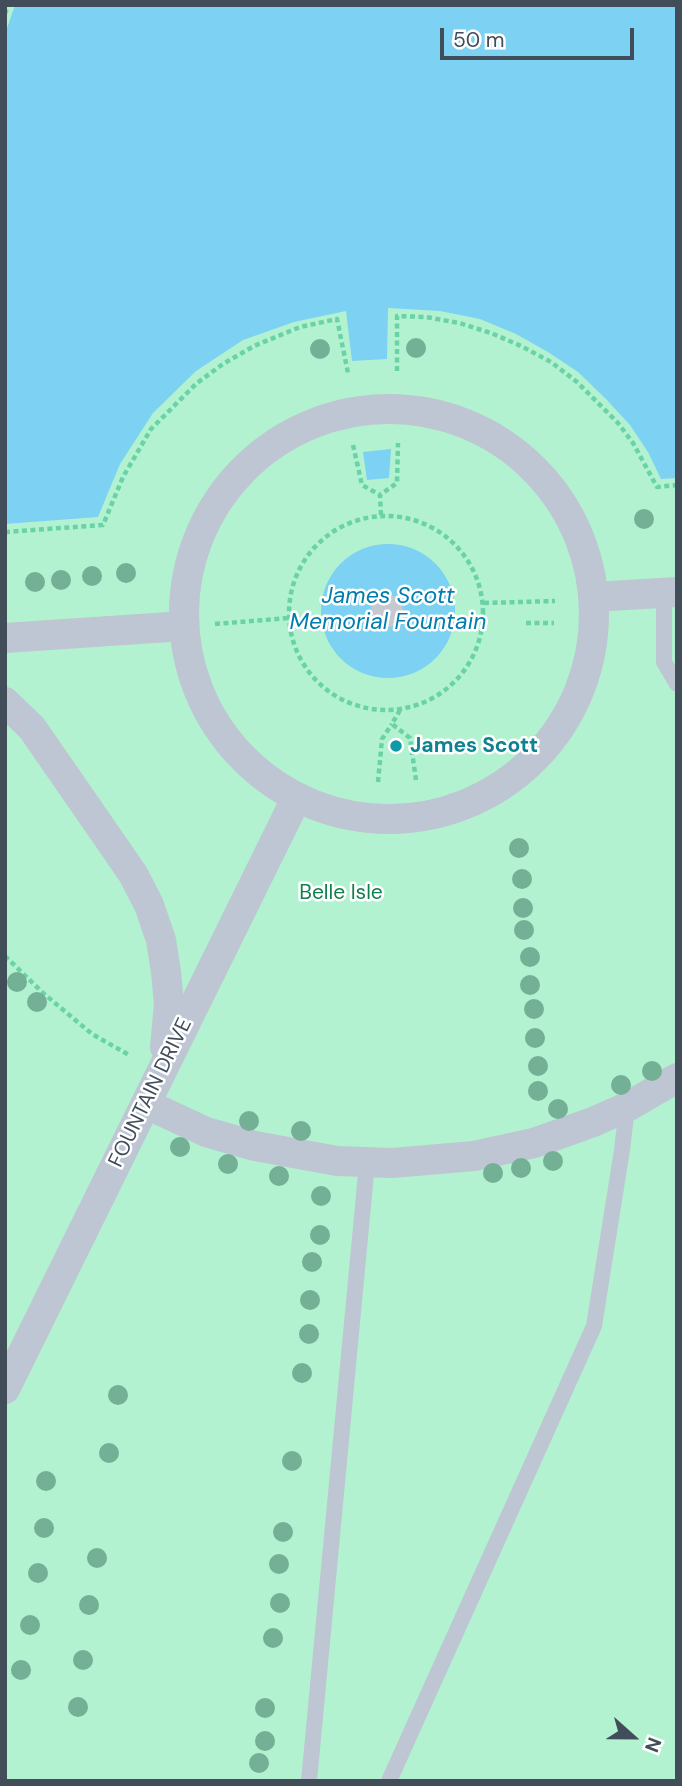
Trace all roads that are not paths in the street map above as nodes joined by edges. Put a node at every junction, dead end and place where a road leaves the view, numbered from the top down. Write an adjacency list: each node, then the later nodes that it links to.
1 (671, 592): 2 (street); 5 (lane)
2 (593, 597): 3 (street); 7 (street)
3 (184, 626): 4 (street); 7 (street)
4 (5, 638)
5 (677, 684)
6 (5, 702): 9 (street)
7 (296, 797): 9 (street, FOUNTAIN DRIVE)
8 (677, 1077): 10 (street)
9 (152, 1091): 11 (street); 12 (street, FOUNTAIN DRIVE)
10 (627, 1107): 11 (street); 14 (lane)
11 (368, 1163): 13 (lane)
12 (5, 1389)
13 (309, 1781)
14 (389, 1781)

